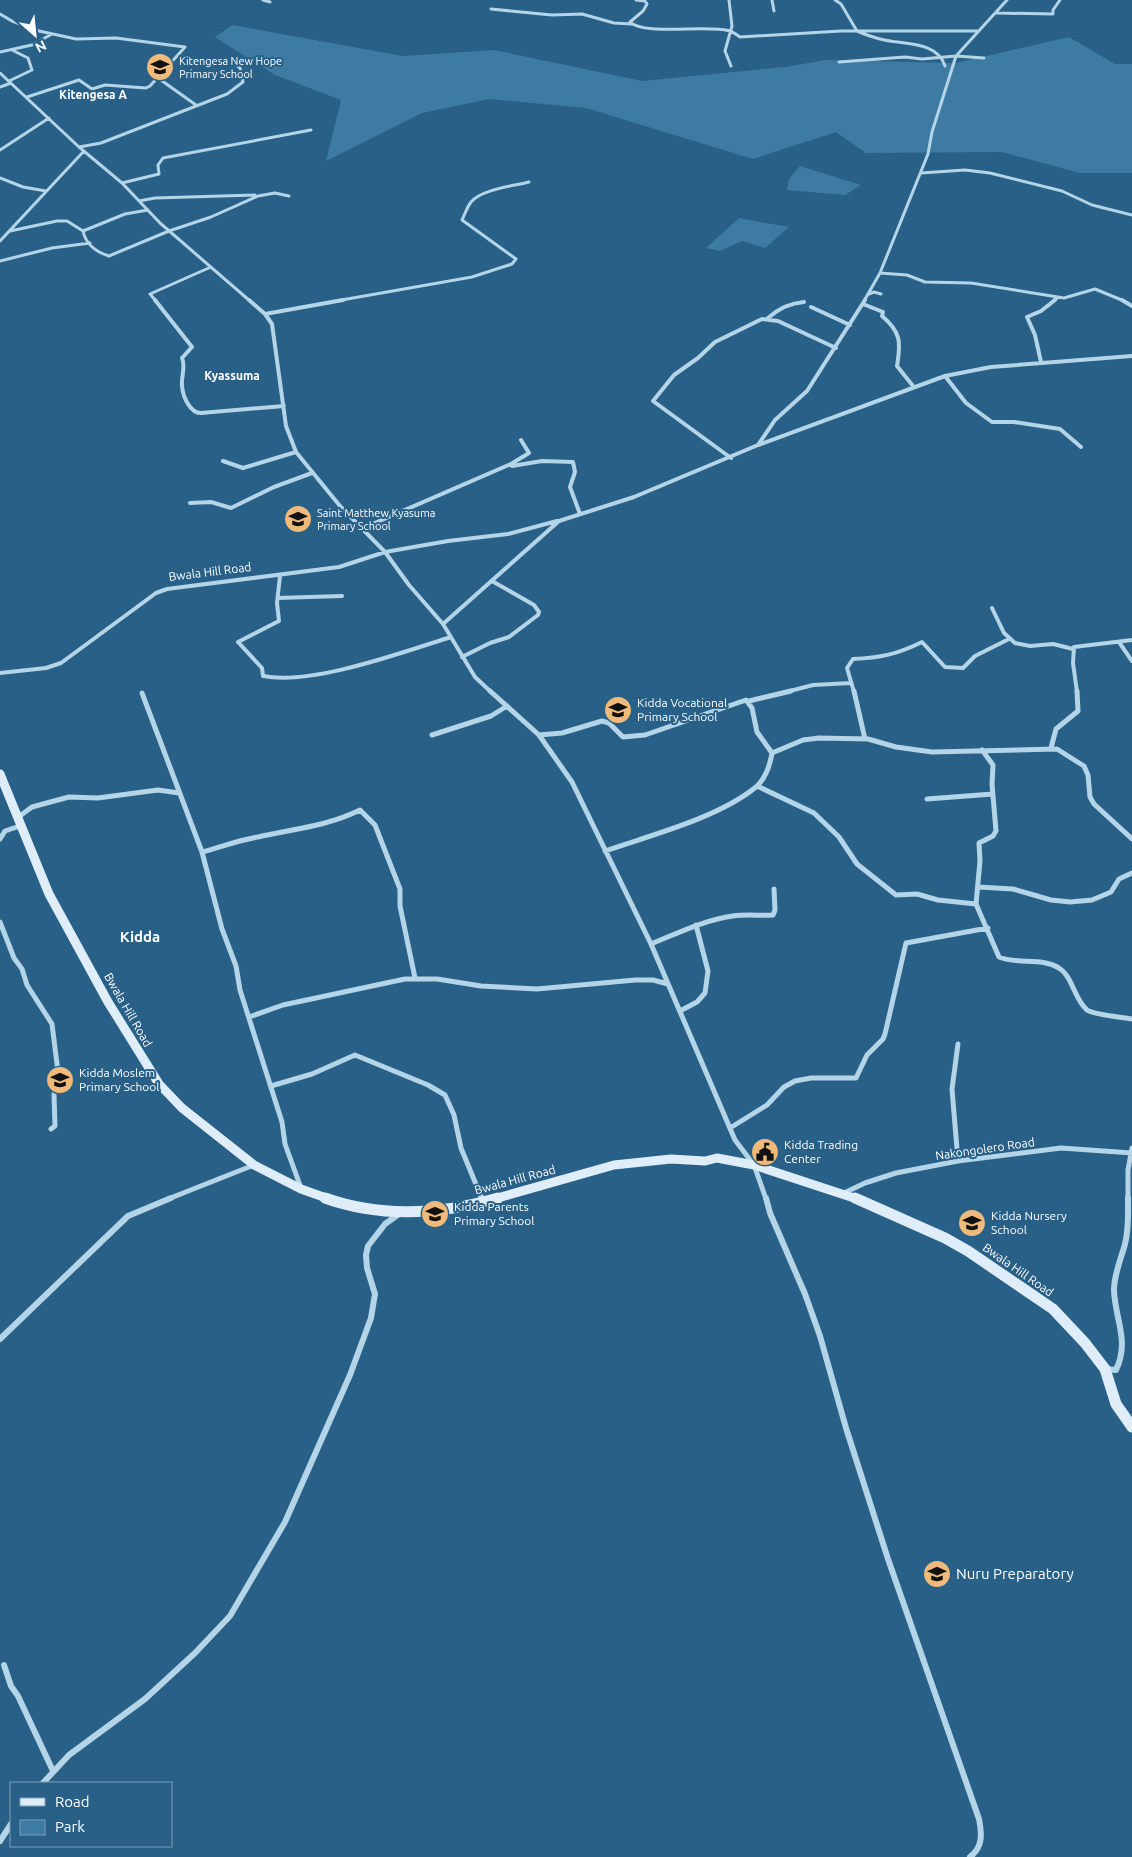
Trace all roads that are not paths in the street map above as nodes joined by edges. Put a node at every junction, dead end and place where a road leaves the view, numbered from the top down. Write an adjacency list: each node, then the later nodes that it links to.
1 (264, 0): 8 (street)
2 (636, 0): 13 (street)
3 (728, 0): 14 (street)
4 (772, 0): 10 (street)
5 (835, 0): 15 (street)
6 (1007, 0): 11 (street)
7 (1060, 0): 11 (street)
8 (270, 2)
9 (491, 9): 13 (street)
10 (774, 11)
11 (996, 13): 16 (street)
12 (0, 14): 17 (street)
13 (631, 24): 14 (street)
14 (731, 31): 15 (street); 25 (street)
15 (857, 31): 16 (street); 21 (street)
16 (977, 31): 20 (street)
17 (52, 34): 18 (street); 28 (street)
18 (12, 50): 19 (street); 29 (street)
19 (0, 52)
20 (956, 56): 21 (street); 22 (street); 38 (street)
21 (941, 57): 23 (street); 26 (street)
22 (984, 58)
23 (839, 62)
24 (235, 64): 32 (street)
25 (731, 66)
26 (945, 66)
27 (0, 73): 29 (street)
28 (158, 78): 31 (street); 32 (street)
29 (10, 82): 30 (street); 31 (street)
30 (0, 87)
31 (27, 97): 33 (street)
32 (196, 105): 35 (street)
33 (49, 118): 35 (street); 36 (street)
34 (310, 130): 41 (street)
35 (79, 147): 37 (street)
36 (0, 150)
37 (84, 151): 41 (street); 42 (street)
38 (921, 173): 47 (street); 55 (street)
39 (1, 180): 42 (street)
40 (529, 182): 63 (street)
41 (122, 183): 45 (street)
42 (46, 191): 48 (street)
43 (258, 196): 44 (street); 45 (street); 49 (street)
44 (289, 196)
45 (139, 201): 46 (street)
46 (148, 210): 49 (street); 50 (street)
47 (1132, 216)
48 (10, 231): 50 (street); 51 (street)
49 (169, 231): 52 (street); 54 (street)
50 (83, 232): 52 (street)
51 (0, 241)
52 (90, 243): 53 (street)
53 (0, 261)
54 (211, 267): 63 (street); 71 (street)
55 (880, 273): 56 (street); 58 (street)
56 (868, 294): 57 (street); 60 (street)
57 (881, 294)
58 (1059, 297): 61 (street); 68 (street)
59 (804, 302): 64 (street)
60 (863, 304): 65 (street); 70 (street)
61 (1132, 306)
62 (811, 307): 65 (street)
63 (265, 314): 71 (street)
64 (771, 320): 66 (street); 76 (street)
65 (850, 325): 66 (street)
66 (836, 348): 73 (street)
67 (1132, 356): 68 (street, Bwala Hill Road)
68 (1041, 362): 69 (street, Bwala Hill Road)
69 (945, 376): 70 (street, Bwala Hill Road); 74 (street)
70 (913, 386): 73 (street, Bwala Hill Road)
71 (284, 406): 75 (street)
72 (521, 440): 78 (street)
73 (758, 445): 76 (street, Bwala Hill Road)
74 (1081, 447)
75 (296, 452): 77 (street); 79 (street)
76 (731, 458): 81 (street, Bwala Hill Road)
77 (223, 461)
78 (505, 467): 81 (street); 83 (street)
79 (312, 473): 80 (street); 83 (street)
80 (190, 503)
81 (580, 514): 82 (street, Bwala Hill Road)
82 (560, 521): 84 (street, Bwala Hill Road); 86 (street)
83 (361, 529): 84 (street)
84 (385, 552): 85 (street, Bwala Hill Road); 90 (street)
85 (280, 576): 88 (street); 98 (street, Bwala Hill Road)
86 (492, 581): 90 (street); 96 (street)
87 (342, 596): 88 (street)
88 (278, 598): 91 (street)
89 (992, 608): 92 (street)
90 (443, 624): 91 (street)
91 (451, 637): 96 (street)
92 (1009, 639): 95 (street); 99 (street)
93 (1132, 640): 94 (street)
94 (1119, 642): 95 (street); 97 (street)
95 (1073, 649): 106 (street)
96 (462, 657): 102 (street)
97 (1132, 661)
98 (0, 673)
99 (851, 683): 101 (street); 105 (street)
100 (142, 693): 112 (street)
101 (749, 701): 103 (street); 108 (street)
102 (507, 706): 103 (street); 104 (street)
103 (539, 735): 118 (street)
104 (432, 736)
105 (865, 739): 107 (street); 108 (street)
106 (1051, 748): 107 (street); 117 (street)
107 (982, 750): 113 (street)
108 (772, 754): 111 (street)
109 (0, 774): 110 (street, Bwala Hill Road)
110 (3, 785): 115 (street, Bwala Hill Road)
111 (757, 786): 118 (street); 123 (street)
112 (180, 793): 115 (street); 119 (street)
113 (993, 794): 114 (street); 121 (street)
114 (928, 799)
115 (19, 822): 116 (street); 139 (street, Bwala Hill Road)
116 (0, 839)
117 (1132, 839)
118 (605, 850): 127 (street)
119 (202, 852): 128 (street); 131 (street)
120 (1132, 874): 121 (street)
121 (978, 887): 123 (street)
122 (774, 889): 125 (street)
123 (976, 904): 126 (street)
124 (0, 922): 136 (street)
125 (696, 926): 127 (street); 130 (street)
126 (988, 928): 132 (street); 135 (street)
127 (651, 944): 129 (street)
128 (415, 978): 129 (street); 131 (street)
129 (668, 984): 130 (street)
130 (680, 1011): 135 (street)
131 (249, 1017): 134 (street)
132 (1132, 1019)
133 (958, 1044): 138 (street)
134 (271, 1086): 141 (street); 143 (street)
135 (730, 1128): 140 (street)
136 (51, 1129)
137 (1132, 1151): 138 (street, Nakongolero Road); 146 (street)
138 (958, 1161): 142 (street, Nakongolero Road)
139 (254, 1165): 141 (street, Bwala Hill Road); 145 (street)
140 (754, 1165): 142 (street, Bwala Hill Road); 143 (street, Bwala Hill Road); 153 (street)
141 (301, 1189): 144 (street, Bwala Hill Road)
142 (844, 1193): 146 (street, Bwala Hill Road)
143 (483, 1202): 144 (street, Bwala Hill Road)
144 (401, 1212): 149 (street)
145 (0, 1339)
146 (1105, 1369): 147 (street, Bwala Hill Road)
147 (1132, 1427)
148 (4, 1665): 149 (street)
149 (53, 1771): 150 (street)
150 (44, 1782)
151 (10, 1826): 152 (street)
152 (0, 1841)
153 (970, 1857)

